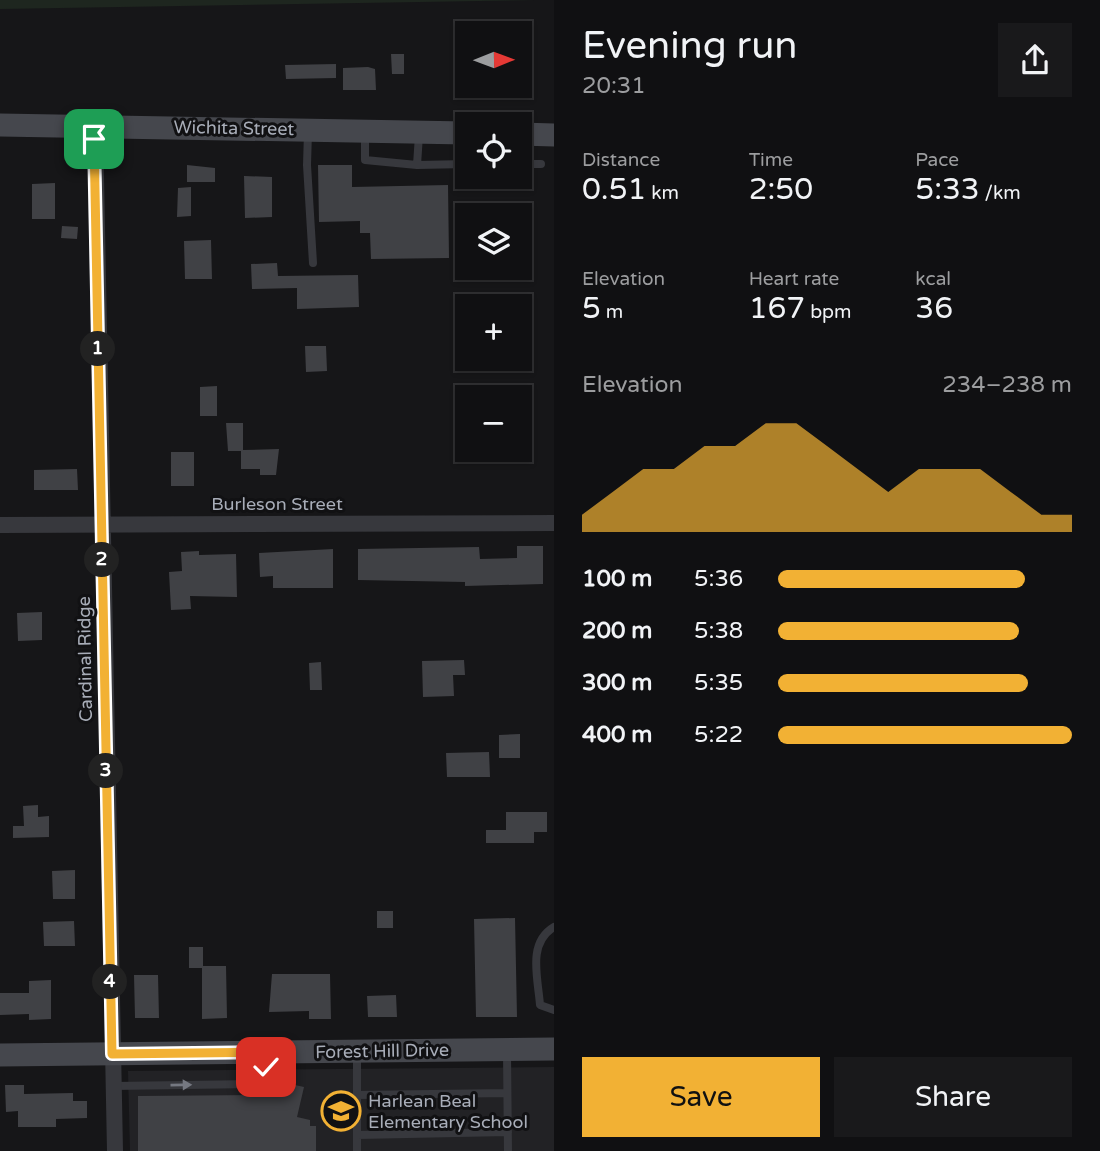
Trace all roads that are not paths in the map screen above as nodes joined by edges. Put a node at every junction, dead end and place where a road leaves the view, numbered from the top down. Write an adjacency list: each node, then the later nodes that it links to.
1 (0, 125): 2 (street, Wichita Street)
2 (95, 125): 3 (street, Wichita Street); 15 (street, Cardinal Ridge)
3 (308, 129): 4 (street, Wichita Street); 13 (lane)
4 (365, 131): 5 (street, Wichita Street); 12 (lane)
5 (419, 132): 6 (street, Wichita Street); 12 (lane)
6 (455, 133)
7 (532, 134): 8 (street)
8 (554, 135)
9 (455, 164): 12 (lane)
10 (532, 164): 11 (lane)
11 (541, 164)
12 (417, 165)
13 (313, 263)
14 (554, 523): 15 (street, Burleson Street)
15 (101, 524): 16 (street, Burleson Street); 23 (street, Cardinal Ridge)
16 (0, 525)
17 (554, 928): 18 (lane)
18 (554, 1010)
19 (554, 1049): 20 (street, Forest Hill Drive)
20 (506, 1050): 21 (street, Forest Hill Drive); 26 (lane)
21 (357, 1051): 22 (street, Forest Hill Drive); 27 (lane)
22 (266, 1052): 23 (street, Forest Hill Drive); 25 (lane, one-way to 22)
23 (112, 1054): 24 (street, Forest Hill Drive); 25 (street, Cardinal Ridge)
24 (0, 1055)
25 (113, 1086): 30 (street, Cardinal Ridge)
26 (507, 1093): 27 (lane); 28 (lane)
27 (357, 1095): 29 (lane)
28 (508, 1132): 29 (lane); 32 (lane)
29 (357, 1135): 31 (lane)
30 (115, 1151)
31 (357, 1151)
32 (508, 1151)

